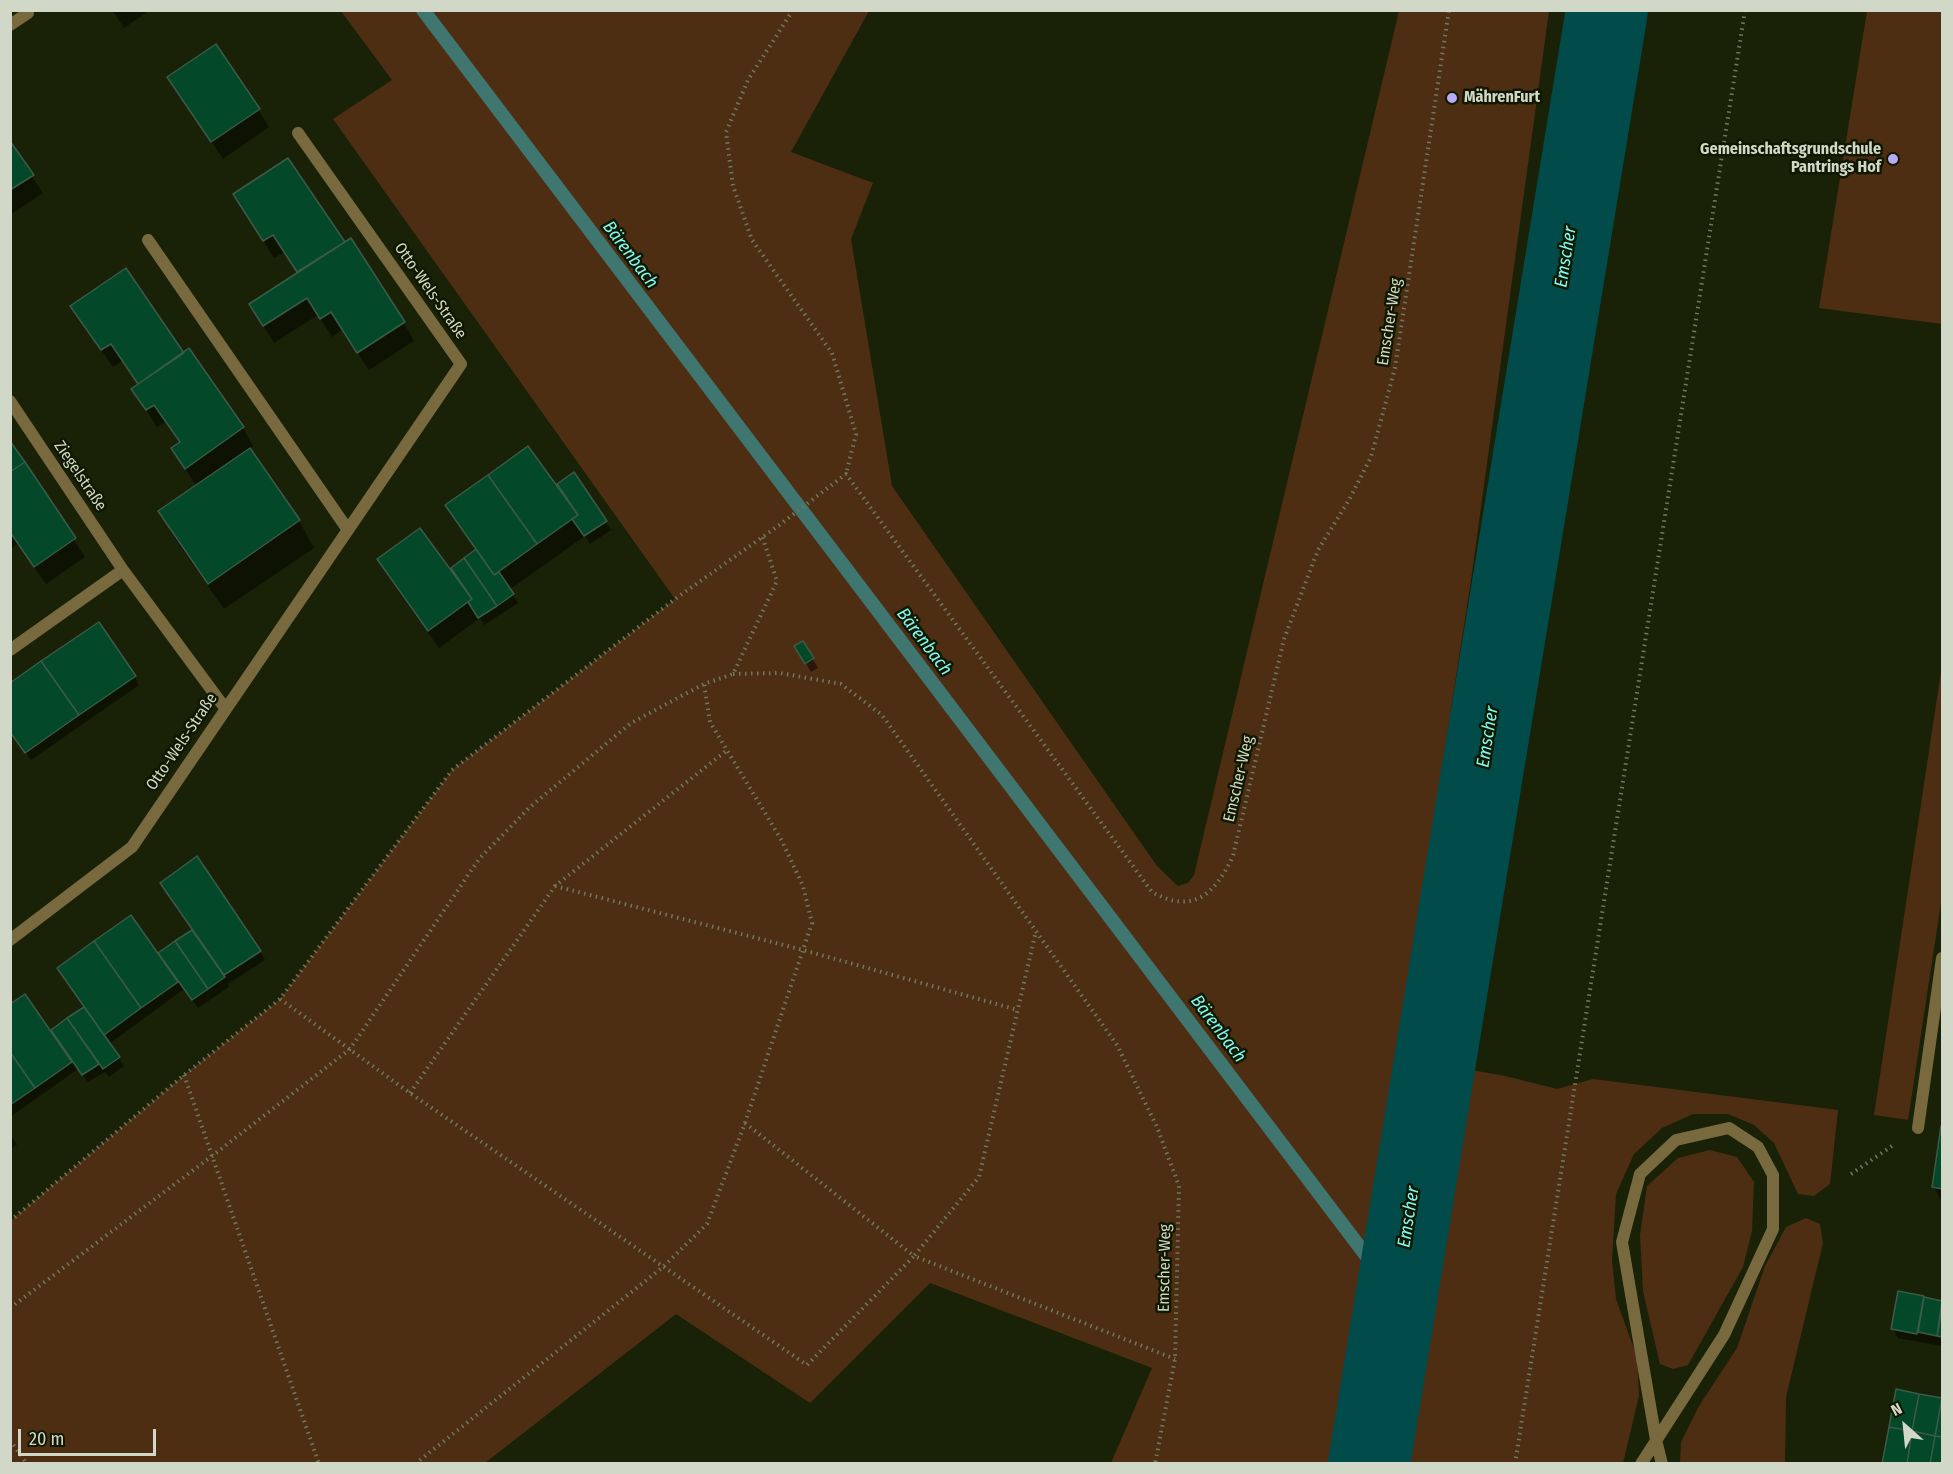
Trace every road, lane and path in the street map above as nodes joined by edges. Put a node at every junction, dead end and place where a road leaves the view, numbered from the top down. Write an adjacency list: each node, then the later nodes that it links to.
1 (26, 10): 5 (street)
2 (793, 10): 9 (path)
3 (1449, 10): 9 (path, Emscher-Weg)
4 (1745, 10): 43 (path)
5 (10, 25)
6 (298, 133): 10 (street, Otto-Wels-Straße)
7 (148, 240): 10 (street)
8 (10, 400): 12 (street, Ziegelstraße)
9 (846, 474): 11 (path)
10 (348, 530): 16 (street, Otto-Wels-Straße)
11 (762, 536): 14 (path); 23 (path)
12 (123, 570): 13 (street); 16 (street, Ziegelstraße)
13 (10, 650)
14 (733, 674): 15 (path, Emscher-Weg); 19 (path, Emscher-Weg)
15 (704, 684): 17 (path); 25 (path, Emscher-Weg)
16 (225, 708): 20 (street, Otto-Wels-Straße)
17 (726, 751): 18 (path); 21 (path)
18 (555, 886): 21 (path); 27 (path)
19 (1036, 930): 24 (path); 36 (path, Emscher-Weg)
20 (10, 940)
21 (803, 950): 24 (path); 28 (path)
22 (1942, 958): 29 (street)
23 (280, 999): 25 (path); 26 (path)
24 (1018, 1010): 33 (path)
25 (350, 1049): 27 (path); 30 (path, Emscher-Weg)
26 (184, 1075): 30 (path); 32 (path)
27 (410, 1093): 34 (path)
28 (745, 1123): 33 (path); 34 (path)
29 (1918, 1128): 31 (path)
30 (212, 1156): 35 (path, Emscher-Weg); 40 (path)
31 (1851, 1174)
32 (10, 1221)
33 (914, 1256): 34 (path); 36 (path)
34 (663, 1267): 41 (path)
35 (10, 1308)
36 (1175, 1359): 42 (path, Emscher-Weg)
37 (10, 1440): 39 (path)
38 (1656, 1440): 38 (street); 44 (street); 45 (street)
39 (27, 1464)
40 (319, 1464)
41 (415, 1464)
42 (1155, 1464)
43 (1515, 1464)
44 (1641, 1464)
45 (1662, 1464)

